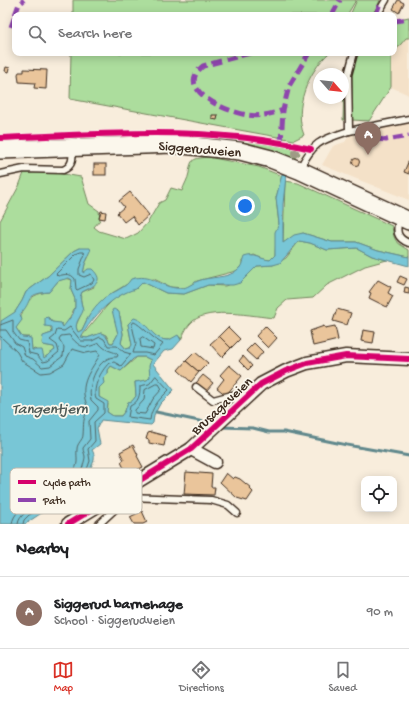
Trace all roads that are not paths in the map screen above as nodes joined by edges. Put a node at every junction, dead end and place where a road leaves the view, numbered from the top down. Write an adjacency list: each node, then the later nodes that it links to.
1 (386, 0): 2 (lane)
2 (379, 12)
3 (353, 56): 5 (lane)
4 (409, 119): 5 (lane)
5 (349, 131): 8 (lane)
6 (72, 147): 7 (main road, Siggerudveien); 8 (main road, Siggerudveien); 9 (lane)
7 (0, 150)
8 (299, 170): 10 (main road, Siggerudveien)
9 (0, 174)
10 (404, 219): 11 (lane)
11 (409, 243)
12 (409, 359): 14 (street, Brusagaveien)
13 (196, 387): 14 (lane)
14 (240, 401): 15 (street, Brusagaveien)
15 (191, 449): 16 (street); 17 (street, Brusagaveien)
16 (215, 462)
17 (142, 482)
18 (142, 494): 19 (lane)
19 (236, 513)
20 (86, 514): 22 (street, Brusagaveien)
21 (107, 514): 23 (lane, Brusagaveien)
22 (68, 524)
23 (99, 524)

